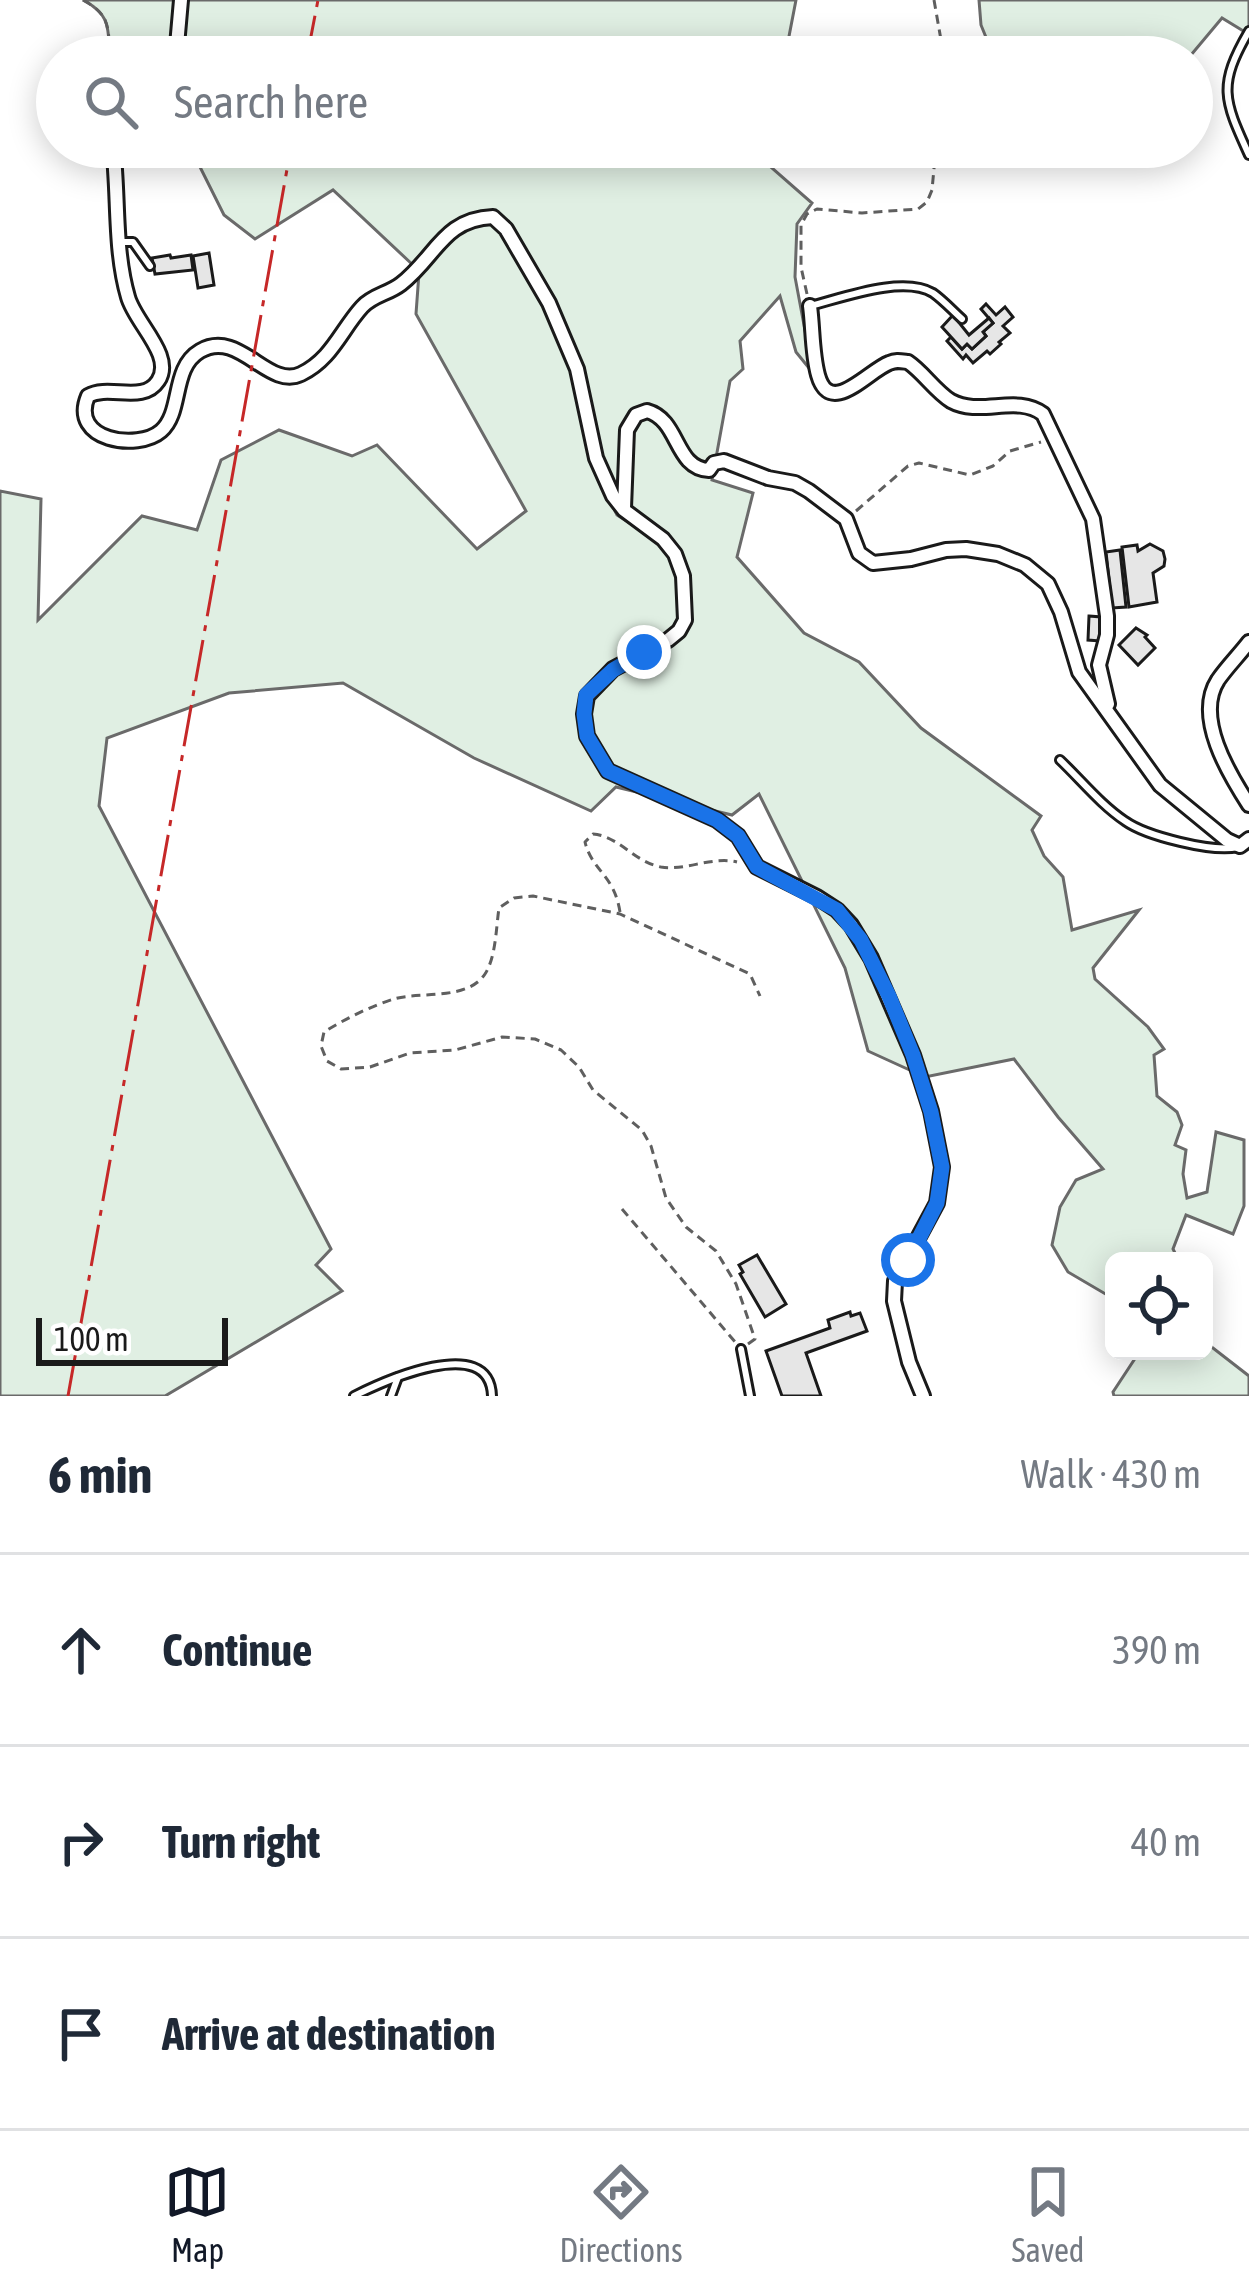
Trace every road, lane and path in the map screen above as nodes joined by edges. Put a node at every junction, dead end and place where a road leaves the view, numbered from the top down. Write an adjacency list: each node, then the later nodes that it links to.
1 (83, 0): 5 (path)
2 (181, 0): 6 (street)
3 (934, 0): 7 (path)
4 (1249, 32): 8 (lane)
5 (108, 36)
6 (178, 36)
7 (940, 36)
8 (1249, 155)
9 (115, 168): 11 (street)
10 (934, 168): 13 (path)
11 (120, 242): 12 (lane); 16 (street)
12 (150, 266)
13 (810, 305): 14 (lane); 15 (street)
14 (962, 319)
15 (1054, 438): 17 (path); 19 (street)
16 (624, 510): 17 (street); 23 (street)
17 (846, 519): 19 (street)
18 (1249, 642): 21 (street)
19 (1112, 716): 22 (street)
20 (1060, 760): 22 (lane)
21 (1249, 805)
22 (1244, 843)
23 (757, 867): 24 (path); 33 (street)
24 (620, 914): 25 (path); 27 (path)
25 (760, 996)
26 (622, 1209): 27 (path)
27 (741, 1348): 32 (lane)
28 (398, 1375): 29 (lane); 30 (lane); 31 (lane)
29 (354, 1396)
30 (391, 1396)
31 (492, 1396)
32 (751, 1396)
33 (923, 1396)

